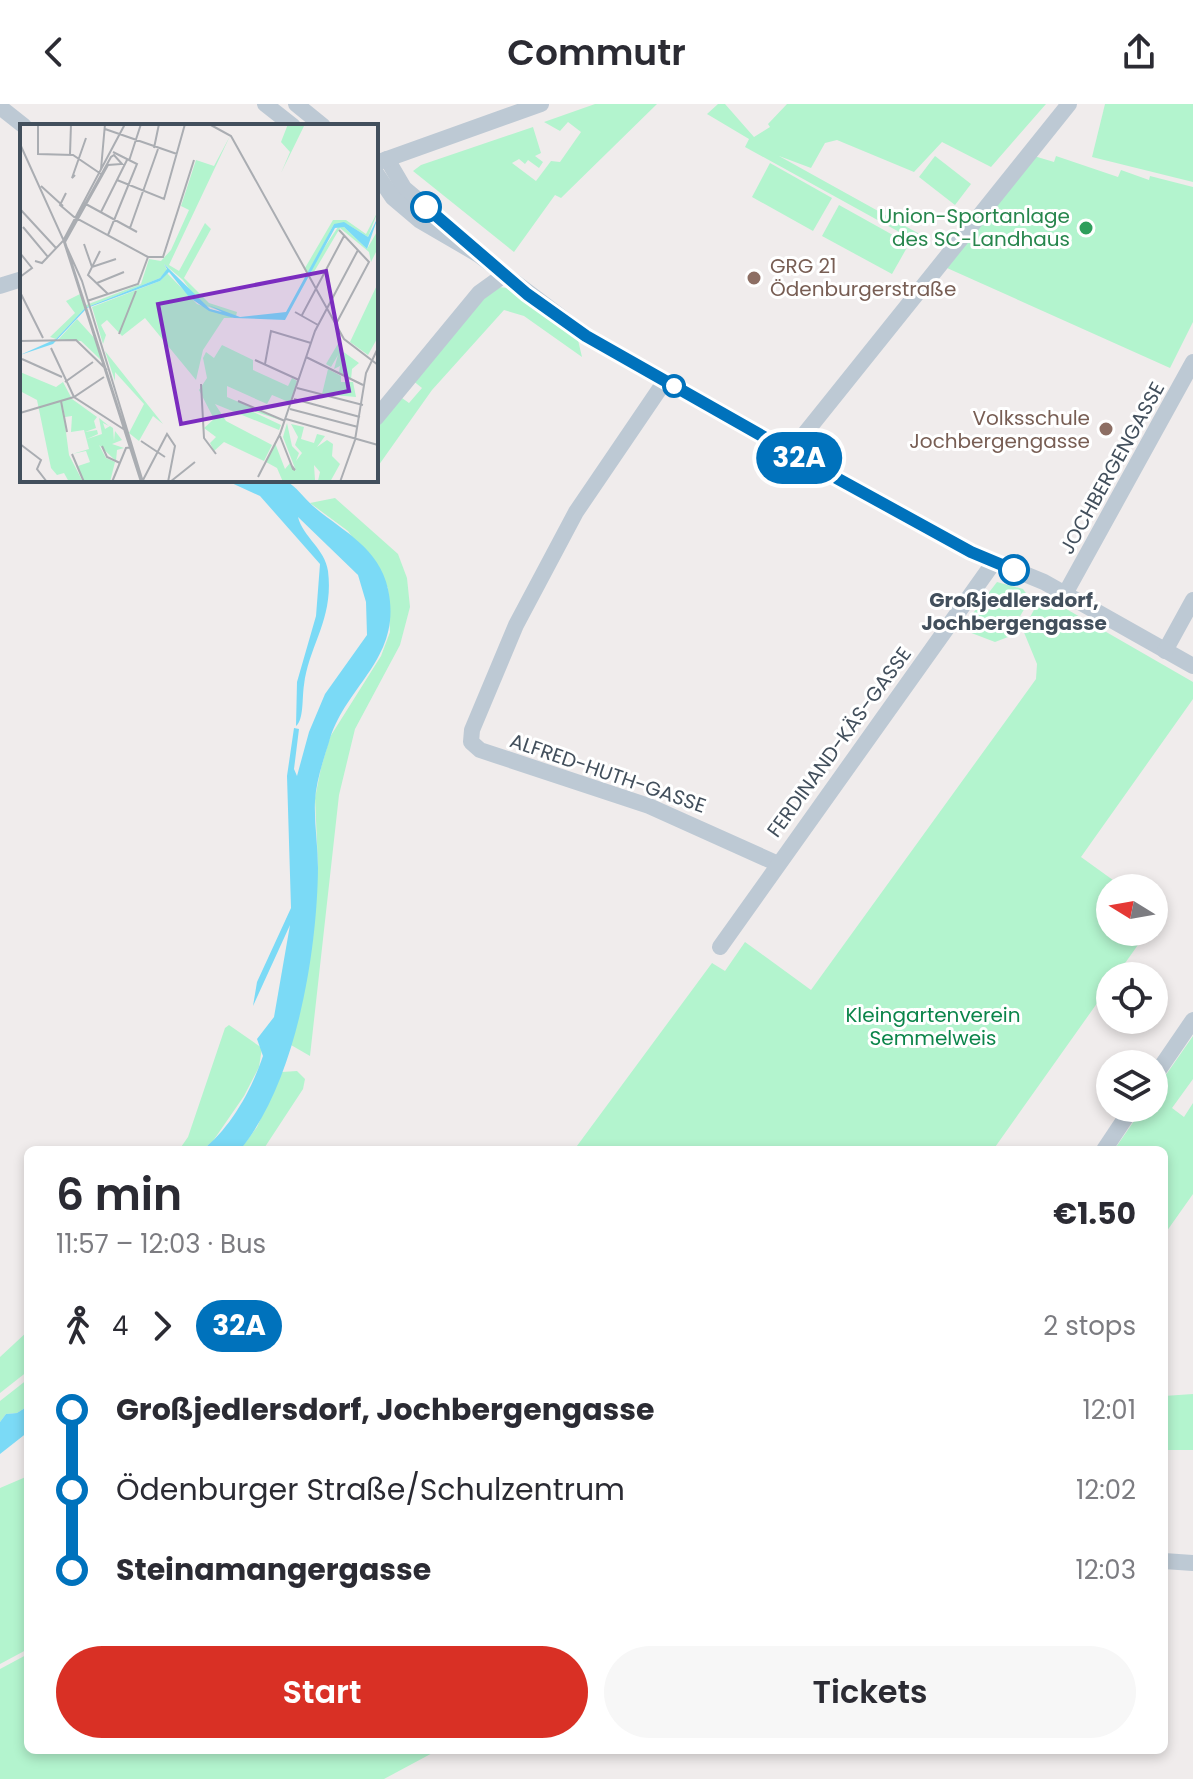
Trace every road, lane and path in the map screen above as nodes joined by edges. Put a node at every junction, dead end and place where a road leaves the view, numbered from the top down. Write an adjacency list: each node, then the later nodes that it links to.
1 (265, 104): 7 (street)
2 (296, 104): 8 (street)
3 (1069, 104): 16 (street)
4 (535, 105): 9 (street)
5 (0, 107): 6 (street)
6 (21, 124)
7 (290, 124)
8 (321, 124)
9 (380, 165): 10 (street)
10 (504, 275): 14 (street); 15 (street)
11 (20, 280): 12 (street)
12 (0, 286)
13 (1193, 362): 18 (street, JOCHBERGENGASSE)
14 (665, 381): 16 (street); 22 (street, ALFRED-HUTH-GASSE)
15 (378, 411)
16 (790, 452): 17 (street)
17 (994, 562): 18 (street); 22 (street, FERDINAND-KÄS-GASSE)
18 (1065, 594): 20 (street)
19 (1193, 600): 20 (street)
20 (1165, 651): 21 (street)
21 (1193, 666)
22 (776, 863): 23 (street, FERDINAND-KÄS-GASSE)
23 (720, 947)
24 (1193, 1020): 25 (street)
25 (1168, 1057)
26 (1123, 1122): 27 (street)
27 (1107, 1146)
28 (1168, 1561): 29 (street)
29 (1193, 1563)

